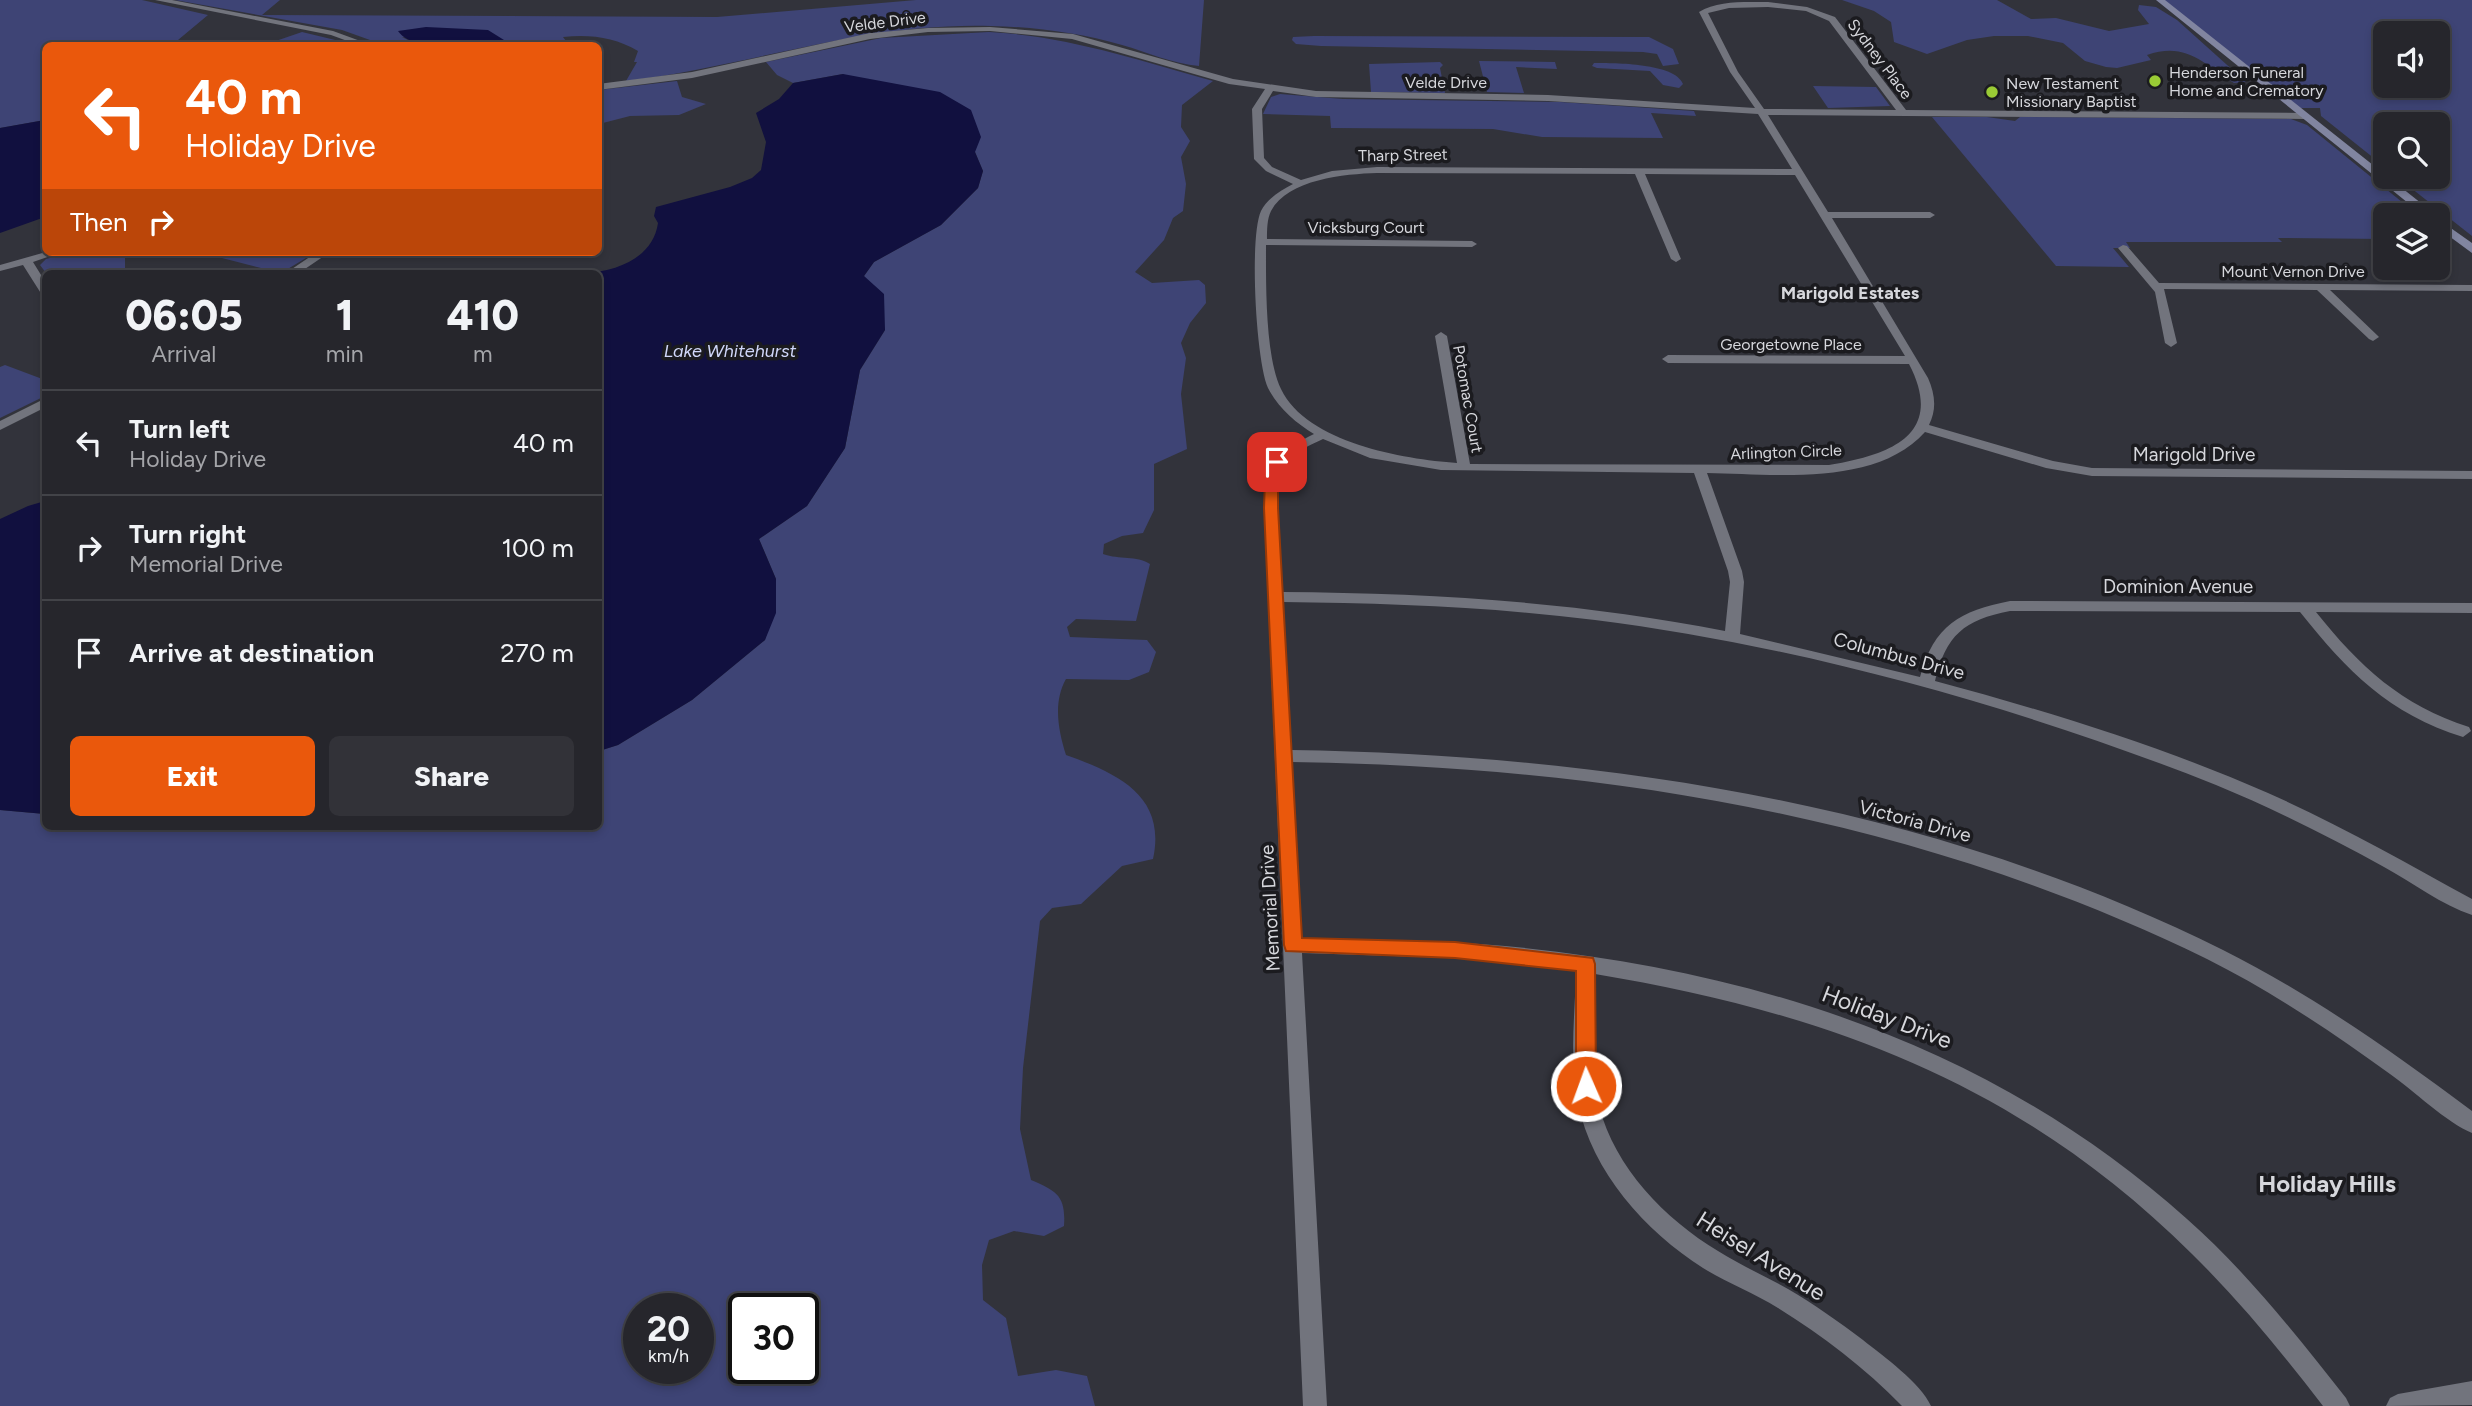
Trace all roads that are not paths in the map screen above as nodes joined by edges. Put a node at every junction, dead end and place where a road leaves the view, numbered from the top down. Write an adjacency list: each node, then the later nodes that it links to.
1 (159, 0): 3 (street)
2 (2160, 0): 8 (main road)
3 (359, 42)
4 (602, 86): 5 (street, Velde Drive)
5 (1270, 89): 6 (street, Velde Drive); 11 (street)
6 (1761, 111): 7 (street, Velde Drive); 7 (street, Sydney Place); 10 (street)
7 (1903, 113): 8 (street, Velde Drive)
8 (2305, 116): 12 (main road)
9 (1639, 171): 10 (street, Tharp Street); 11 (street, Tharp Street); 22 (street)
10 (1798, 172): 13 (street)
11 (1301, 184): 16 (street, Tharp Street)
12 (2415, 203)
13 (1824, 215): 14 (street); 34 (street)
14 (1930, 215)
15 (2450, 232): 19 (main road)
16 (1261, 242): 17 (street, Vicksburg Court); 38 (street, Tharp Street)
17 (1472, 244)
18 (2123, 248): 27 (street)
19 (2472, 249)
20 (42, 256): 23 (street)
21 (319, 256): 25 (street)
22 (1676, 259)
23 (26, 260): 24 (street); 26 (street)
24 (0, 268)
25 (296, 270)
26 (42, 286)
27 (2156, 286): 28 (street, Mount Vernon Drive); 32 (street)
28 (2320, 287): 29 (street, Mount Vernon Drive); 31 (street)
29 (2472, 288)
30 (1441, 336): 39 (street, Potomac Court)
31 (2373, 337)
32 (2171, 343)
33 (1668, 359): 34 (street, Georgetowne Place)
34 (1913, 360): 37 (street)
35 (42, 404): 36 (street)
36 (0, 426)
37 (1922, 427): 40 (street, Arlington Circle); 41 (street, Marigold Drive)
38 (1323, 434): 39 (street, Arlington Circle); 42 (street, Memorial Drive)
39 (1464, 468): 40 (street, Arlington Circle)
40 (1699, 470): 45 (street)
41 (2469, 478)
42 (1276, 597): 45 (street, Columbus Drive); 48 (street, Memorial Drive)
43 (2303, 607): 44 (street, Dominion Avenue); 46 (street, Dominion Avenue); 47 (street)
44 (2472, 608)
45 (1731, 637): 46 (street, Columbus Drive)
46 (1926, 684): 49 (street, Columbus Drive)
47 (2463, 731)
48 (1283, 756): 50 (street, Memorial Drive); 52 (street, Victoria Drive)
49 (2472, 908)
50 (1293, 945): 51 (street, Holiday Drive); 54 (street, Memorial Drive)
51 (1586, 964): 55 (street, Heisel Avenue); 56 (street, Holiday Drive)
52 (2472, 1123)
53 (2472, 1393): 57 (street)
54 (1315, 1406)
55 (1919, 1406)
56 (2338, 1406)
57 (2398, 1406)

